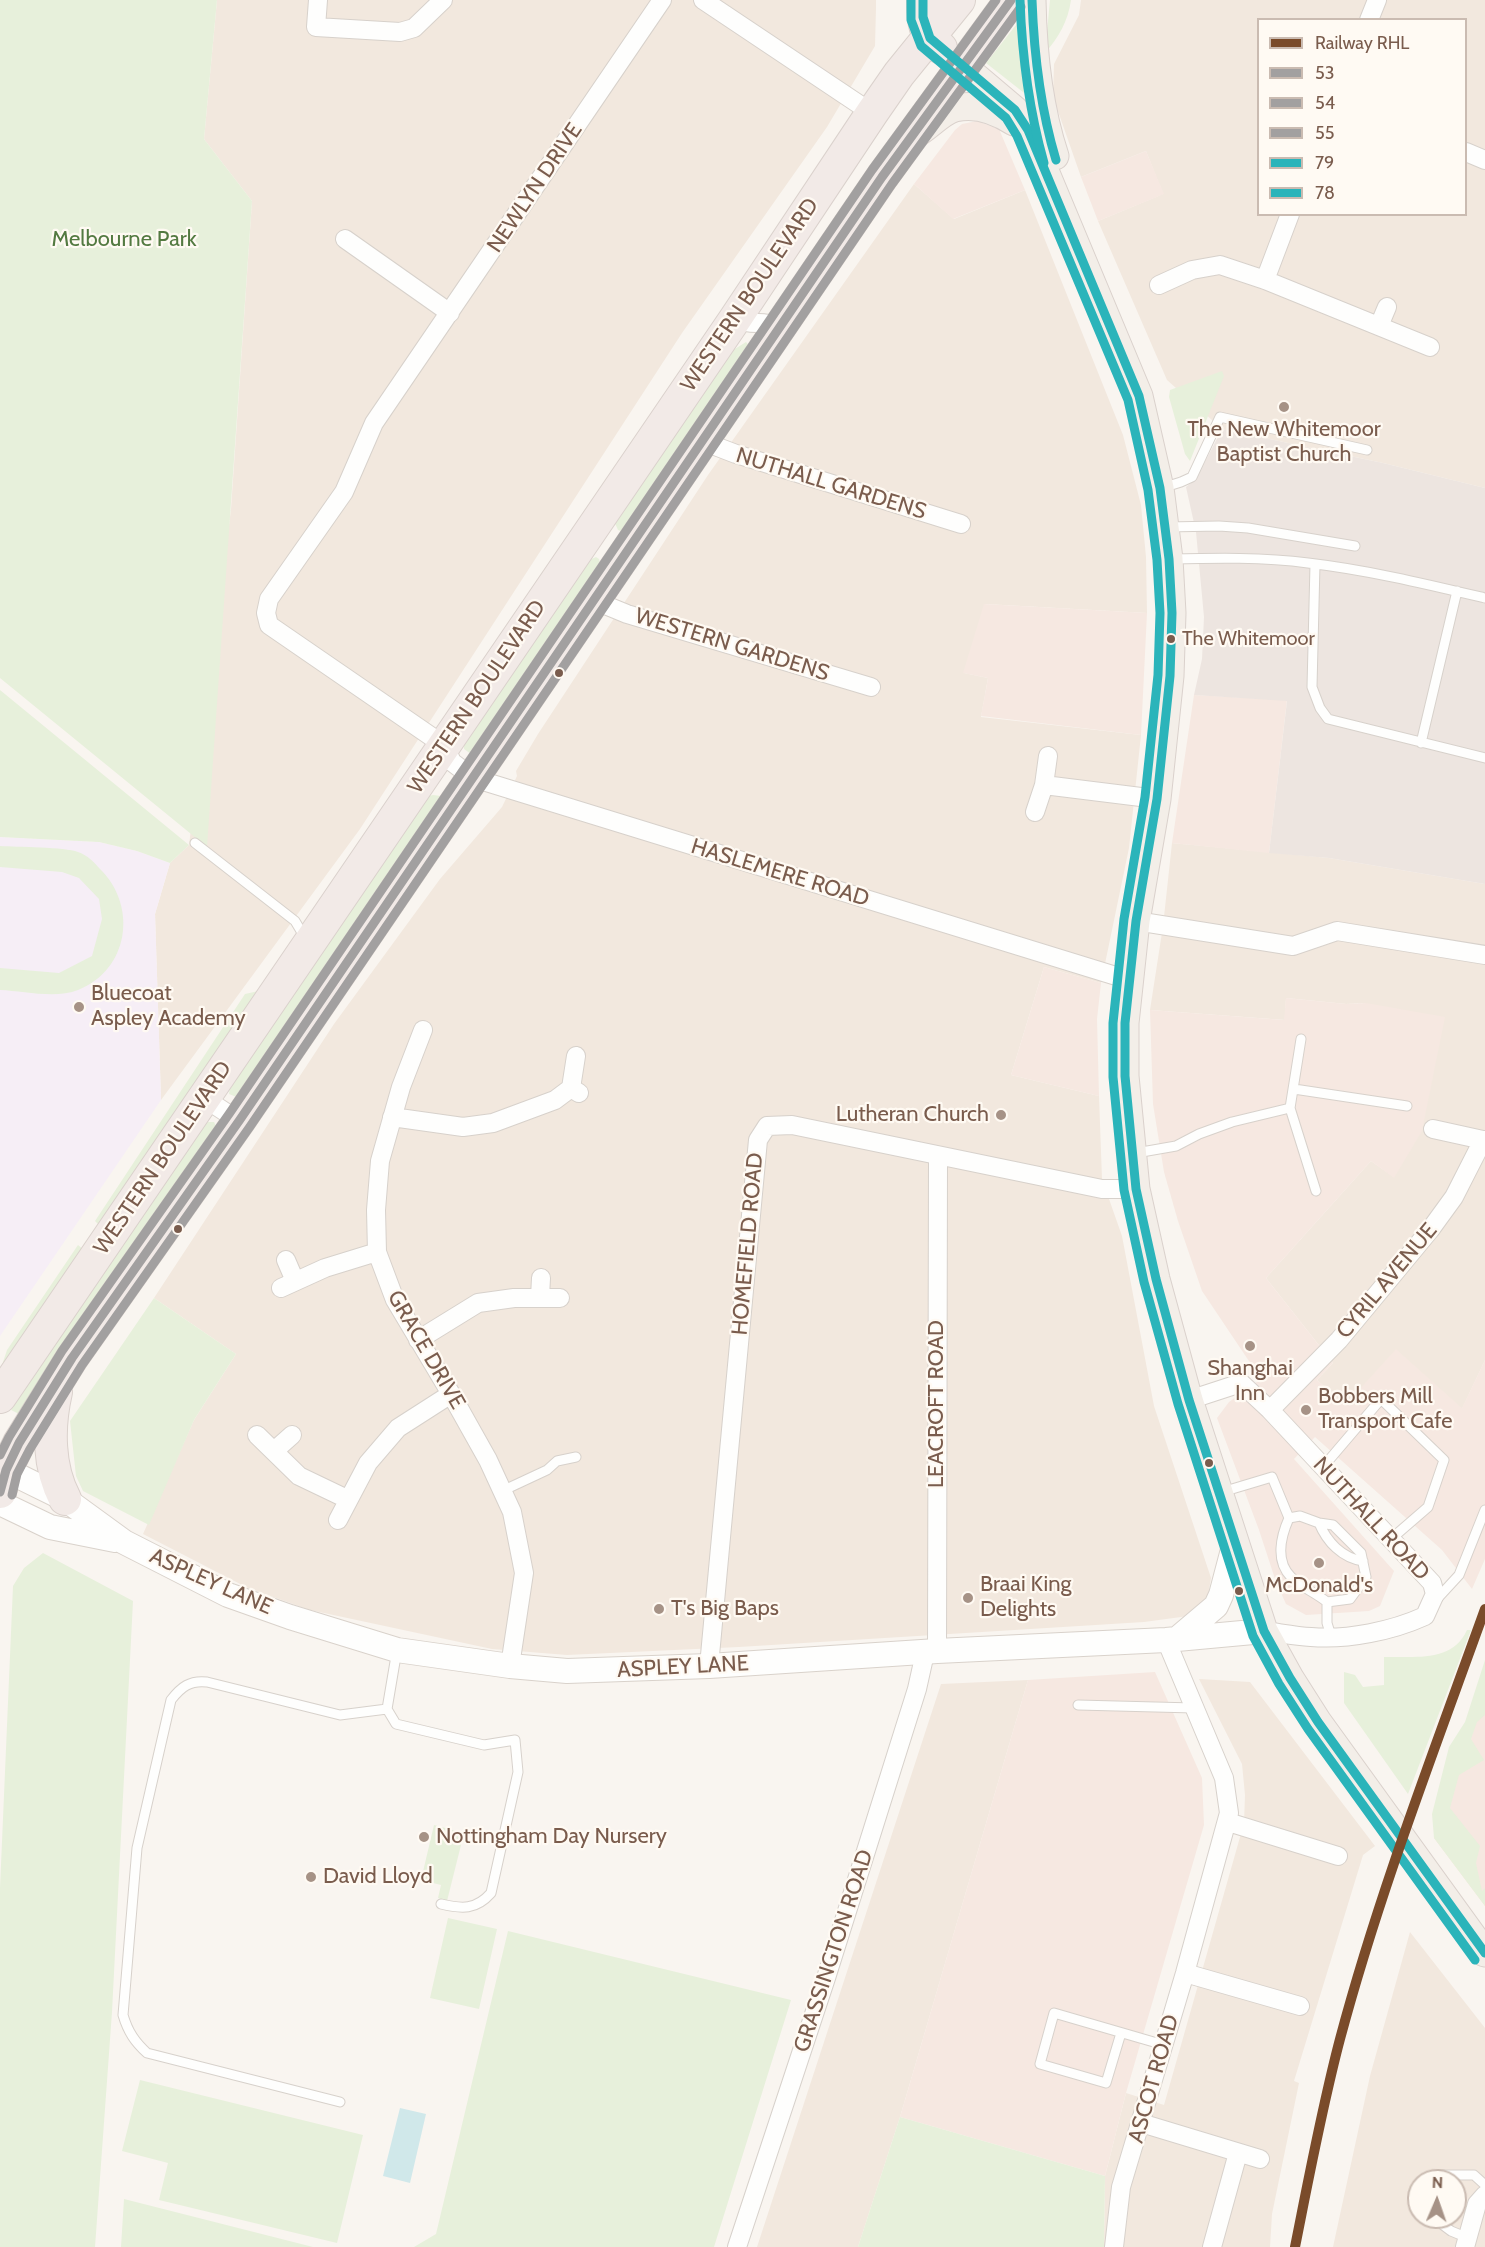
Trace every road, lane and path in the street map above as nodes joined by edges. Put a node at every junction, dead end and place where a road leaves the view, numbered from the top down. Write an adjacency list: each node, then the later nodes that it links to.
1 (318, 0): 2 (street)
2 (443, 0)
3 (662, 0): 24 (street, NEWLYN DRIVE)
4 (703, 0): 13 (street)
5 (923, 0): 11 (highway)
6 (959, 0): 11 (highway, WESTERN BOULEVARD)
7 (1011, 0): 12 (highway, WESTERN BOULEVARD)
8 (1032, 0): 22 (main road)
9 (1377, 0): 10 (street)
10 (1370, 18)
11 (930, 38): 12 (highway); 13 (highway, WESTERN BOULEVARD)
12 (963, 66): 14 (main road); 15 (highway, WESTERN BOULEVARD)
13 (872, 112): 25 (highway, WESTERN BOULEVARD)
14 (1028, 130): 15 (main road); 22 (main road)
15 (909, 139): 27 (highway, WESTERN BOULEVARD)
16 (1467, 152): 17 (street)
17 (1485, 160)
18 (1289, 216): 20 (street)
19 (345, 239): 24 (street)
20 (1265, 280): 21 (street); 26 (street)
21 (1159, 285)
22 (1101, 300): 31 (main road)
23 (1387, 306): 26 (street)
24 (450, 313): 44 (street, NEWLYN DRIVE)
25 (735, 319): 27 (street); 34 (highway, WESTERN BOULEVARD)
26 (1379, 326): 28 (street)
27 (779, 328): 29 (highway, WESTERN BOULEVARD)
28 (1430, 347)
29 (702, 441): 32 (street, NUTHALL GARDENS); 36 (highway, WESTERN BOULEVARD)
30 (1367, 450): 31 (lane)
31 (1160, 488): 33 (main road)
32 (961, 524)
33 (1165, 527): 35 (lane); 37 (main road)
34 (587, 535): 36 (highway); 44 (highway, WESTERN BOULEVARD)
35 (1355, 546)
36 (622, 559): 41 (highway, WESTERN BOULEVARD)
37 (1169, 559): 38 (lane); 49 (main road)
38 (1315, 564): 39 (lane); 43 (lane)
39 (1457, 591): 40 (lane); 43 (lane)
40 (1485, 598)
41 (593, 600): 42 (street, WESTERN GARDENS); 47 (highway, WESTERN BOULEVARD)
42 (872, 687)
43 (1420, 743): 46 (lane)
44 (445, 746): 47 (street, HASLEMERE ROAD); 53 (highway, WESTERN BOULEVARD)
45 (1048, 756): 48 (street)
46 (1485, 758)
47 (473, 777): 55 (street, HASLEMERE ROAD); 64 (highway, WESTERN BOULEVARD)
48 (1044, 785): 49 (street); 50 (street)
49 (1157, 799): 52 (main road)
50 (1035, 812)
51 (195, 843): 53 (lane)
52 (1136, 921): 54 (street); 55 (main road)
53 (313, 938): 60 (highway, WESTERN BOULEVARD)
54 (1485, 955)
55 (1129, 980): 67 (main road)
56 (423, 1030): 63 (street, GRACE DRIVE)
57 (1301, 1039): 59 (lane)
58 (576, 1056): 63 (street)
59 (1294, 1089): 61 (lane); 62 (lane)
60 (204, 1098): 64 (street); 79 (highway, WESTERN BOULEVARD)
61 (1407, 1106)
62 (1290, 1108): 67 (lane); 70 (lane)
63 (392, 1117): 71 (street, GRACE DRIVE)
64 (239, 1121): 77 (highway, WESTERN BOULEVARD)
65 (1433, 1129): 66 (street)
66 (1484, 1140): 81 (street, CYRIL AVENUE)
67 (1134, 1154): 69 (main road)
68 (938, 1157): 69 (street, HOMEFIELD ROAD); 107 (street, LEACROFT ROAD); 109 (street, HOMEFIELD ROAD)
69 (1136, 1189): 80 (main road)
70 (1316, 1191)
71 (377, 1252): 72 (street); 76 (street, GRACE DRIVE)
72 (286, 1260)
73 (541, 1278): 74 (street)
74 (540, 1297): 75 (street); 76 (street)
75 (560, 1298)
76 (418, 1340): 78 (street, GRACE DRIVE)
77 (59, 1379): 87 (highway, WESTERN BOULEVARD); 90 (highway)
78 (451, 1394): 88 (street, GRACE DRIVE); 91 (street)
79 (0, 1397)
80 (1189, 1400): 81 (street, NUTHALL ROAD); 89 (main road)
81 (1270, 1410): 86 (street, NUTHALL ROAD)
82 (257, 1435): 84 (street)
83 (292, 1435): 84 (street)
84 (274, 1451): 91 (street)
85 (576, 1457): 88 (lane)
86 (1323, 1467): 97 (street, NUTHALL ROAD); 97 (lane)
87 (2, 1476): 90 (main road, ASPLEY LANE)
88 (502, 1491): 108 (street, GRACE DRIVE)
89 (1219, 1493): 94 (lane); 99 (main road)
90 (65, 1499): 98 (main road, ASPLEY LANE)
91 (347, 1499): 95 (street)
92 (0, 1503): 98 (main road, ASPLEY LANE)
93 (1485, 1510): 102 (lane)
94 (1289, 1518): 96 (lane); 101 (lane)
95 (338, 1520)
96 (1319, 1523): 100 (lane); 100 (lane)
97 (1391, 1539): 102 (street, NUTHALL ROAD)
98 (124, 1542): 106 (main road, ASPLEY LANE)
99 (1235, 1542): 103 (main road); 105 (main road)
100 (1363, 1561): 101 (lane)
101 (1327, 1602): 104 (lane)
102 (1432, 1604): 104 (street, NUTHALL ROAD)
103 (1264, 1631): 104 (street, NUTHALL ROAD); 105 (main road, ASPLEY LANE); 116 (main road)
104 (1331, 1636)
105 (1171, 1640): 107 (main road, ASPLEY LANE); 111 (street, ASCOT ROAD)
106 (397, 1650): 108 (main road, ASPLEY LANE); 112 (lane)
107 (931, 1652): 109 (main road, ASPLEY LANE); 130 (street, GRASSINGTON ROAD)
108 (510, 1666): 109 (main road, ASPLEY LANE)
109 (709, 1666)
110 (1078, 1705): 111 (lane)
111 (1194, 1708): 113 (street, ASCOT ROAD)
112 (387, 1709): 115 (lane); 121 (lane)
113 (1228, 1822): 114 (street); 117 (street, ASCOT ROAD)
114 (1338, 1856)
115 (441, 1904)
116 (1485, 1953)
117 (1185, 1973): 118 (street); 120 (street, ASCOT ROAD)
118 (1300, 2006)
119 (1121, 2033): 119 (lane); 120 (lane)
120 (1164, 2045): 122 (street, ASCOT ROAD)
121 (339, 2102)
122 (1141, 2123): 123 (street); 131 (street, ASCOT ROAD)
123 (1238, 2153): 124 (street); 132 (street)
124 (1260, 2159)
125 (1467, 2175): 126 (lane)
126 (1485, 2185)
127 (1485, 2195): 129 (street)
128 (1448, 2229): 129 (lane)
129 (1467, 2242)
130 (737, 2247)
131 (1114, 2247)
132 (1212, 2247)

